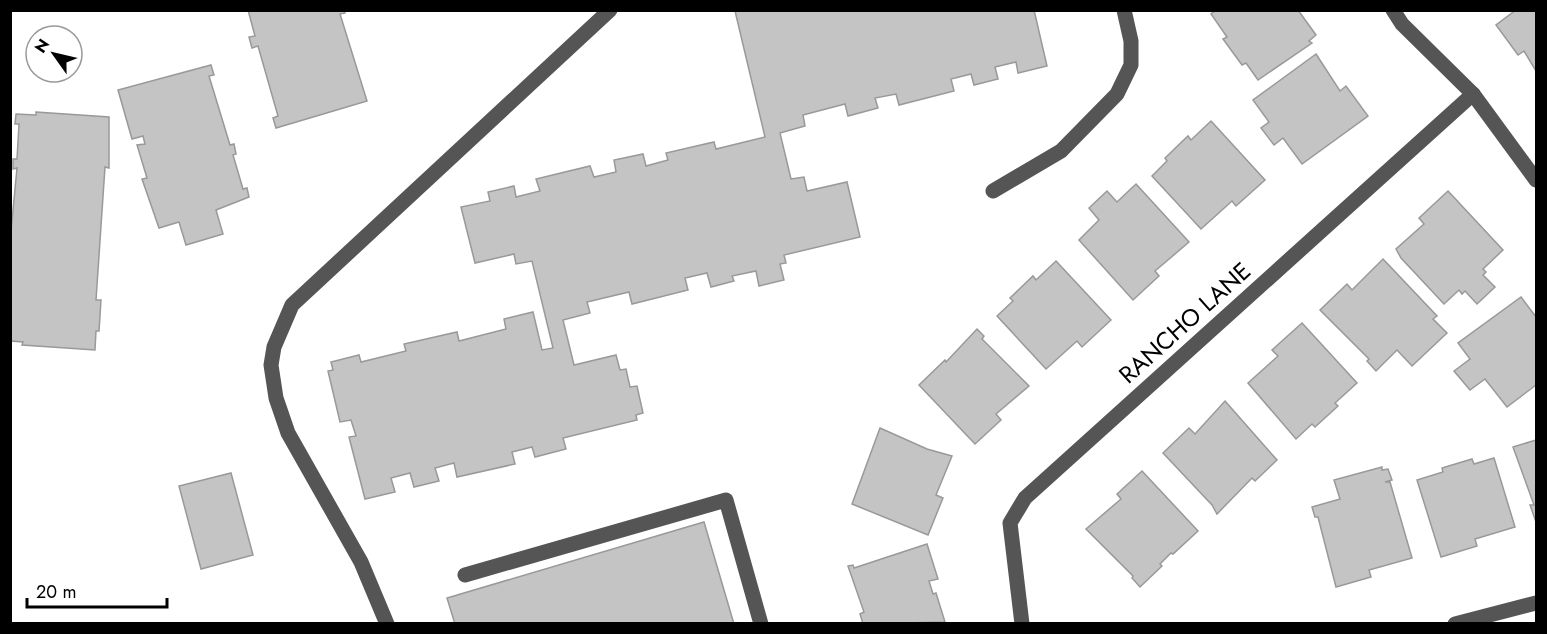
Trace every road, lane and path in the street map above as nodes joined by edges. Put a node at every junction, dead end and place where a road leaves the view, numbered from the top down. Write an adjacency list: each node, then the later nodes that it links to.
1 (610, 10): 9 (street)
2 (1124, 10): 6 (street)
3 (1393, 10): 4 (street)
4 (1473, 94): 5 (street); 11 (street, RANCHO LANE)
5 (1536, 180)
6 (993, 191)
7 (465, 575): 10 (street)
8 (1536, 603): 12 (street)
9 (387, 624)
10 (760, 624)
11 (1022, 624)
12 (1455, 624)

